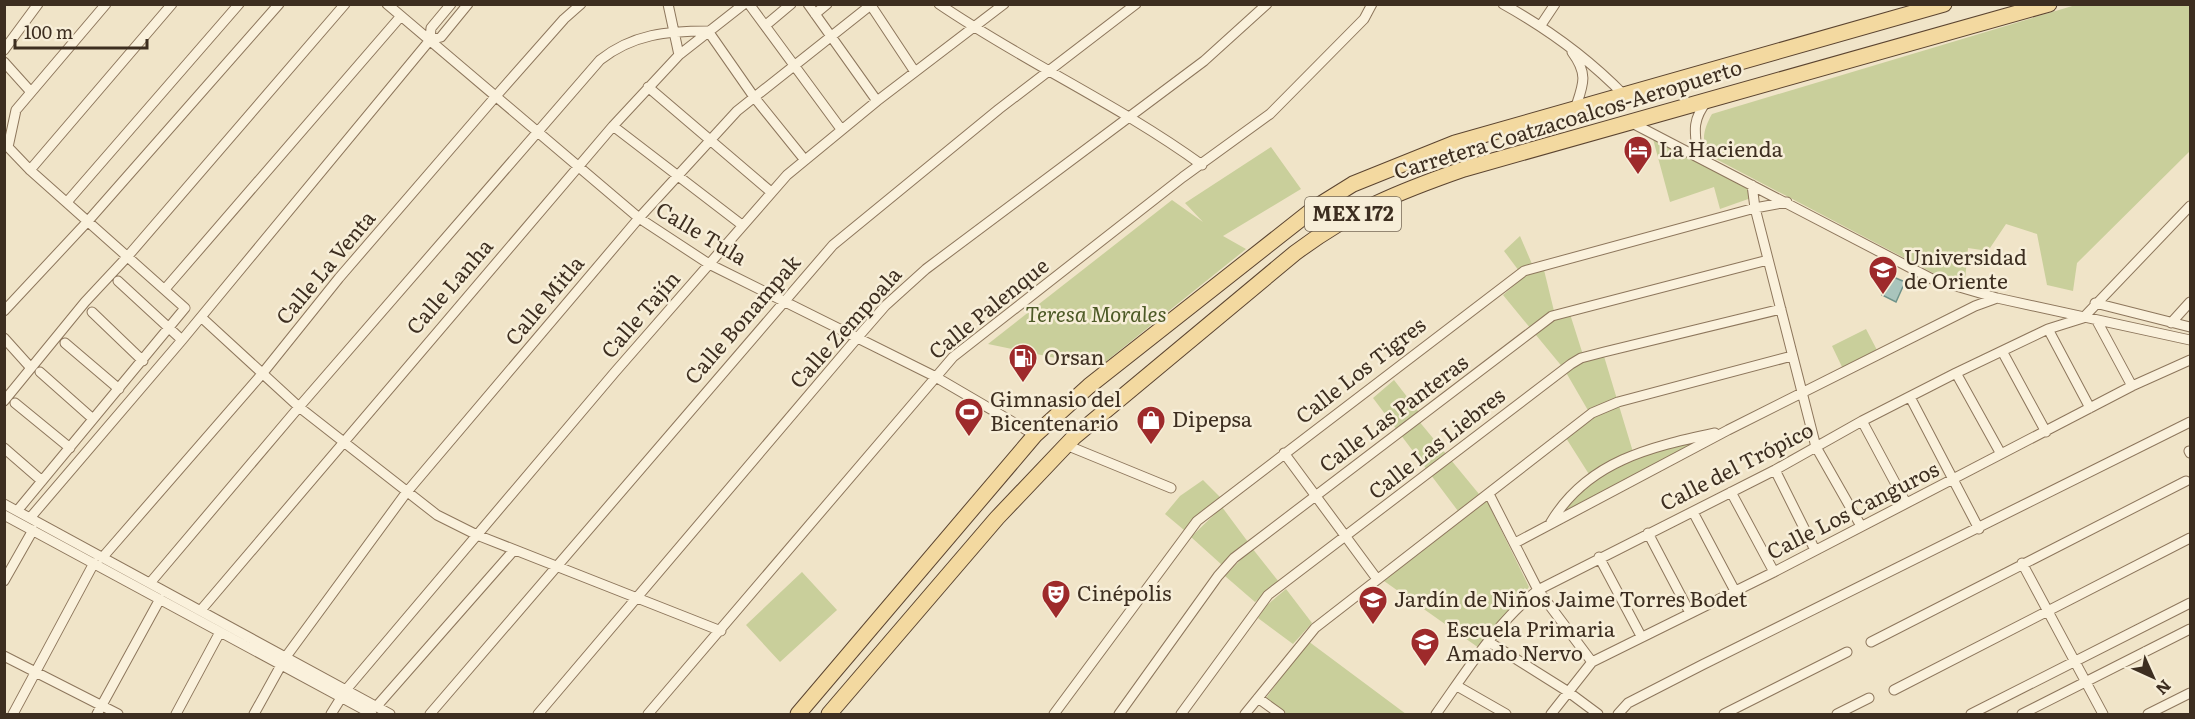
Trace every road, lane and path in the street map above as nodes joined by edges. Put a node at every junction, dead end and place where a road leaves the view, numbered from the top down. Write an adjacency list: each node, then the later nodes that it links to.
1 (38, 4): 38 (street)
2 (106, 4): 46 (street)
3 (172, 4): 65 (street)
4 (239, 4): 69 (street)
5 (279, 4): 74 (street)
6 (345, 4): 76 (street)
7 (387, 4): 28 (street, Calle Tula)
8 (451, 4): 36 (street)
9 (468, 4): 36 (street)
10 (581, 4): 48 (street, Calle La Venta)
11 (668, 4): 32 (street)
12 (744, 4): 33 (street, Calle Lanha)
13 (749, 4): 29 (street)
14 (791, 4): 29 (street)
15 (808, 4): 27 (street)
16 (827, 4): 27 (street)
17 (939, 4): 31 (street)
18 (1004, 4): 31 (street, Calle Tajín)
19 (1136, 4): 44 (street, Calle Bonampak)
20 (1267, 4): 53 (street, Calle Zempoala)
21 (1372, 4): 63 (street, Calle Palenque)
22 (1503, 4): 30 (street)
23 (1555, 4): 30 (street)
24 (1944, 4): 35 (main road, Carretera Coatzacoalcos-Aeropuerto / MEX 172)
25 (2049, 4): 42 (main road, Carretera Coatzacoalcos-Aeropuerto / MEX 172)
26 (871, 5): 34 (street, Calle Mitla); 43 (street)
27 (815, 14): 34 (street)
28 (401, 16): 36 (street, Calle Tula); 81 (street)
29 (766, 25): 41 (street)
30 (1541, 25): 37 (street)
31 (973, 28): 43 (street, Calle Tajín); 44 (street)
32 (674, 31): 33 (street); 39 (street); 57 (street)
33 (708, 31): 39 (street, Calle Lanha); 49 (street)
34 (830, 36): 41 (street, Calle Mitla); 51 (street)
35 (1824, 37): 42 (main road); 47 (main road, Carretera Coatzacoalcos-Aeropuerto / MEX 172)
36 (430, 40): 48 (street, Calle Tula); 90 (street)
37 (1568, 45): 47 (street); 52 (street)
38 (4, 50)
39 (680, 55): 45 (street, Calle Lanha)
40 (4, 62): 46 (street)
41 (795, 64): 49 (street, Calle Mitla); 56 (street)
42 (1830, 64): 50 (main road, Carretera Coatzacoalcos-Aeropuerto / MEX 172)
43 (915, 72): 51 (street, Calle Tajín)
44 (1047, 72): 53 (street); 83 (street, Calle Bonampak)
45 (648, 87): 55 (street, Calle Lanha); 58 (street)
46 (31, 92): 65 (street)
47 (1624, 95): 52 (main road, Carretera Coatzacoalcos-Aeropuerto / MEX 172)
48 (496, 96): 57 (street, Calle Tula); 108 (street, Calle La Venta)
49 (754, 97): 58 (street, Calle Mitla); 61 (street)
50 (1710, 98): 54 (main road, Carretera Coatzacoalcos-Aeropuerto / MEX 172); 60 (street)
51 (877, 101): 56 (street, Calle Tajín)
52 (1575, 109): 59 (main road, Carretera Coatzacoalcos-Aeropuerto / MEX 172)
53 (1128, 116): 63 (street); 97 (street, Calle Zempoala)
54 (1632, 123): 60 (street); 64 (main road, Carretera Coatzacoalcos-Aeropuerto / MEX 172)
55 (613, 126): 62 (street, Calle Lanha); 66 (street)
56 (841, 129): 61 (street, Calle Tajín)
57 (537, 131): 62 (street, Calle Tula); 116 (street)
58 (709, 139): 66 (street, Calle Mitla); 68 (street)
59 (1455, 143): 64 (main road); 80 (main road, Carretera Coatzacoalcos-Aeropuerto / MEX 172)
60 (1698, 157): 67 (street)
61 (804, 159): 68 (street, Calle Tajín)
62 (578, 165): 73 (street, Calle Tula); 124 (street, Calle Lanha)
63 (1202, 165): 109 (street, Calle Palenque)
64 (1464, 169): 84 (main road, Carretera Coatzacoalcos-Aeropuerto / MEX 172)
65 (30, 170): 69 (street)
66 (678, 174): 73 (street, Calle Mitla); 75 (street)
67 (1752, 185): 70 (street); 72 (street)
68 (771, 192): 75 (street, Calle Tajín)
69 (67, 202): 74 (street)
70 (1787, 202): 72 (street, Calle Los Tigres); 82 (street)
71 (2190, 206): 86 (street)
72 (1755, 208): 77 (street); 129 (street, Calle Los Tigres)
73 (639, 218): 78 (street, Calle Tula); 138 (street, Calle Mitla)
74 (88, 221): 76 (street); 88 (street)
75 (742, 225): 78 (street, Calle Tajín)
76 (128, 256): 81 (street); 106 (street)
77 (1768, 260): 87 (street); 140 (street, Calle Las Panteras)
78 (709, 264): 83 (street, Calle Tula); 152 (street, Calle Tajín)
79 (118, 281): 95 (street)
80 (1220, 282): 84 (main road); 123 (main road, Carretera Coatzacoalcos-Aeropuerto / MEX 172)
81 (165, 289): 95 (street)
82 (1996, 298): 91 (street); 112 (street)
83 (783, 299): 97 (street, Calle Tula); 163 (street, Calle Bonampak)
84 (1235, 302): 125 (main road, Carretera Coatzacoalcos-Aeropuerto / MEX 172)
85 (2190, 302): 93 (street)
86 (2095, 303): 91 (street); 93 (street)
87 (1781, 309): 103 (street); 153 (street, Calle Las Liebres)
88 (4, 311)
89 (92, 312): 105 (street)
90 (201, 316): 99 (street); 108 (street)
91 (2083, 318): 92 (street); 96 (street, Calle del Trópico)
92 (2097, 321): 100 (street); 110 (street)
93 (2171, 322): 94 (street)
94 (2190, 327)
95 (170, 329): 99 (street); 105 (street)
96 (2048, 329): 102 (street, Calle del Trópico); 117 (street)
97 (858, 337): 109 (street, Calle Tula); 170 (street, Calle Zempoala)
98 (4, 338): 106 (street)
99 (182, 340): 130 (street)
100 (2190, 340)
101 (65, 342): 111 (street)
102 (2002, 351): 107 (street, Calle del Trópico); 122 (street)
103 (1792, 356): 112 (street); 139 (street)
104 (2190, 360): 110 (street, Calle Los Canguros)
105 (143, 361): 111 (street)
106 (36, 370): 114 (street); 118 (street)
107 (1956, 373): 113 (street, Calle del Trópico); 131 (street)
108 (262, 374): 116 (street); 160 (street, Calle La Venta)
109 (934, 376): 123 (street, Calle Tula); 178 (street, Calle Palenque)
110 (2132, 386): 117 (street, Calle Los Canguros)
111 (119, 389): 118 (street)
112 (1802, 394): 121 (street); 127 (street)
113 (1910, 397): 119 (street, Calle del Trópico); 133 (street)
114 (4, 401)
115 (15, 404): 126 (street)
116 (299, 407): 124 (street); 167 (street)
117 (2090, 408): 122 (street, Calle Los Canguros)
118 (93, 419): 126 (street)
119 (1862, 421): 127 (street, Calle del Trópico); 141 (street)
120 (2190, 422): 149 (street)
121 (1728, 430): 147 (street); 147 (street)
122 (2046, 432): 131 (street, Calle Los Canguros)
123 (1035, 435): 155 (main road, Carretera Coatzacoalcos-Aeropuerto / MEX 172)
124 (341, 442): 138 (street); 173 (street, Calle Lanha)
125 (1066, 445): 136 (street); 161 (main road, Carretera Coatzacoalcos-Aeropuerto / MEX 172)
126 (72, 446): 130 (street); 134 (street)
127 (1816, 447): 132 (street, Calle del Trópico); 148 (street)
128 (4, 448): 134 (street)
129 (1284, 453): 140 (street); 212 (street, Calle Los Tigres)
130 (84, 454): 146 (street)
131 (2001, 454): 133 (street, Calle Los Canguros)
132 (1775, 470): 137 (street, Calle del Trópico); 158 (street)
133 (1954, 478): 141 (street, Calle Los Canguros); 149 (street)
134 (42, 481): 143 (street)
135 (2186, 481): 162 (street)
136 (1171, 488)
137 (1731, 492): 144 (street, Calle del Trópico); 164 (street)
138 (406, 493): 152 (street); 184 (street, Calle Mitla)
139 (1489, 494): 156 (street); 165 (street)
140 (1315, 496): 153 (street); 213 (street, Calle Las Panteras)
141 (1906, 503): 148 (street, Calle Los Canguros)
142 (4, 504): 143 (street)
143 (17, 511): 146 (street)
144 (1693, 512): 151 (street, Calle del Trópico); 169 (street)
145 (4, 515): 150 (street)
146 (30, 518): 160 (street)
147 (1550, 524): 156 (street)
148 (1861, 526): 158 (street, Calle Los Canguros)
149 (1979, 529): 221 (street)
150 (33, 530): 160 (street); 166 (street)
151 (1648, 533): 159 (street, Calle del Trópico); 175 (street)
152 (477, 536): 157 (street); 194 (street, Calle Tajín)
153 (1345, 537): 165 (street); 214 (street, Calle Las Liebres)
154 (2190, 538): 174 (street)
155 (945, 540): 161 (main road); 192 (main road, Carretera Coatzacoalcos-Aeropuerto / MEX 172)
156 (1515, 543): 168 (street)
157 (514, 550): 163 (street); 198 (street)
158 (1815, 550): 164 (street, Calle Los Canguros)
159 (1599, 557): 168 (street, Calle del Trópico); 179 (street)
160 (98, 560): 167 (street); 171 (street); 187 (street, Calle La Venta)
161 (960, 563): 211 (main road, Carretera Coatzacoalcos-Aeropuerto / MEX 172)
162 (2022, 563): 174 (street); 181 (street)
163 (556, 564): 170 (street); 206 (street, Calle Bonampak)
164 (1774, 572): 169 (street, Calle Los Canguros)
165 (1377, 579): 195 (street)
166 (4, 581)
167 (150, 583): 173 (street)
168 (1538, 590): 180 (street, Calle del Trópico); 185 (street)
169 (1735, 591): 175 (street, Calle Los Canguros)
170 (639, 597): 178 (street); 207 (street, Calle Zempoala)
171 (160, 598): 177 (street); 197 (street)
172 (2190, 603): 186 (street)
173 (201, 610): 184 (street)
174 (2048, 612): 186 (street); 190 (street)
175 (1690, 613): 179 (street, Calle Los Canguros)
176 (2190, 630): 188 (street)
177 (220, 632): 184 (street); 202 (street)
178 (721, 632): 208 (street, Calle Palenque)
179 (1641, 636): 185 (street, Calle Los Canguros)
180 (1489, 642): 189 (street, Calle del Trópico); 191 (street)
181 (1871, 642)
182 (1847, 652): 222 (street)
183 (4, 656): 187 (street)
184 (283, 662): 194 (street); 203 (street, Calle Mitla)
185 (1592, 662): 191 (street, Calle Los Canguros)
186 (2075, 662): 188 (street); 224 (street)
187 (35, 671): 197 (street); 199 (street, Calle La Venta)
188 (2085, 681): 225 (street); 226 (street)
189 (1457, 686): 217 (street, Calle del Trópico); 218 (street)
190 (1894, 690)
191 (1567, 691): 219 (street, Calle Los Canguros); 220 (street)
192 (816, 693): 209 (main road, Carretera Coatzacoalcos-Aeropuerto / MEX 172); 210 (main road)
193 (2190, 693): 227 (street)
194 (343, 694): 198 (street); 204 (street, Calle Tajín)
195 (1258, 698): 215 (street); 216 (street)
196 (1869, 698): 223 (street)
197 (102, 705): 200 (street); 201 (street)
198 (374, 711): 205 (street)
199 (13, 714)
200 (97, 714)
201 (118, 714)
202 (176, 714)
203 (254, 714)
204 (332, 714)
205 (390, 714)
206 (430, 714)
207 (538, 714)
208 (648, 714)
209 (798, 714)
210 (805, 714)
211 (829, 714)
212 (1054, 714)
213 (1119, 714)
214 (1181, 714)
215 (1245, 714)
216 (1280, 714)
217 (1436, 714)
218 (1506, 714)
219 (1551, 714)
220 (1598, 714)
221 (1618, 714)
222 (1724, 714)
223 (1837, 714)
224 (1971, 714)
225 (2022, 714)
226 (2103, 714)
227 (2148, 714)

